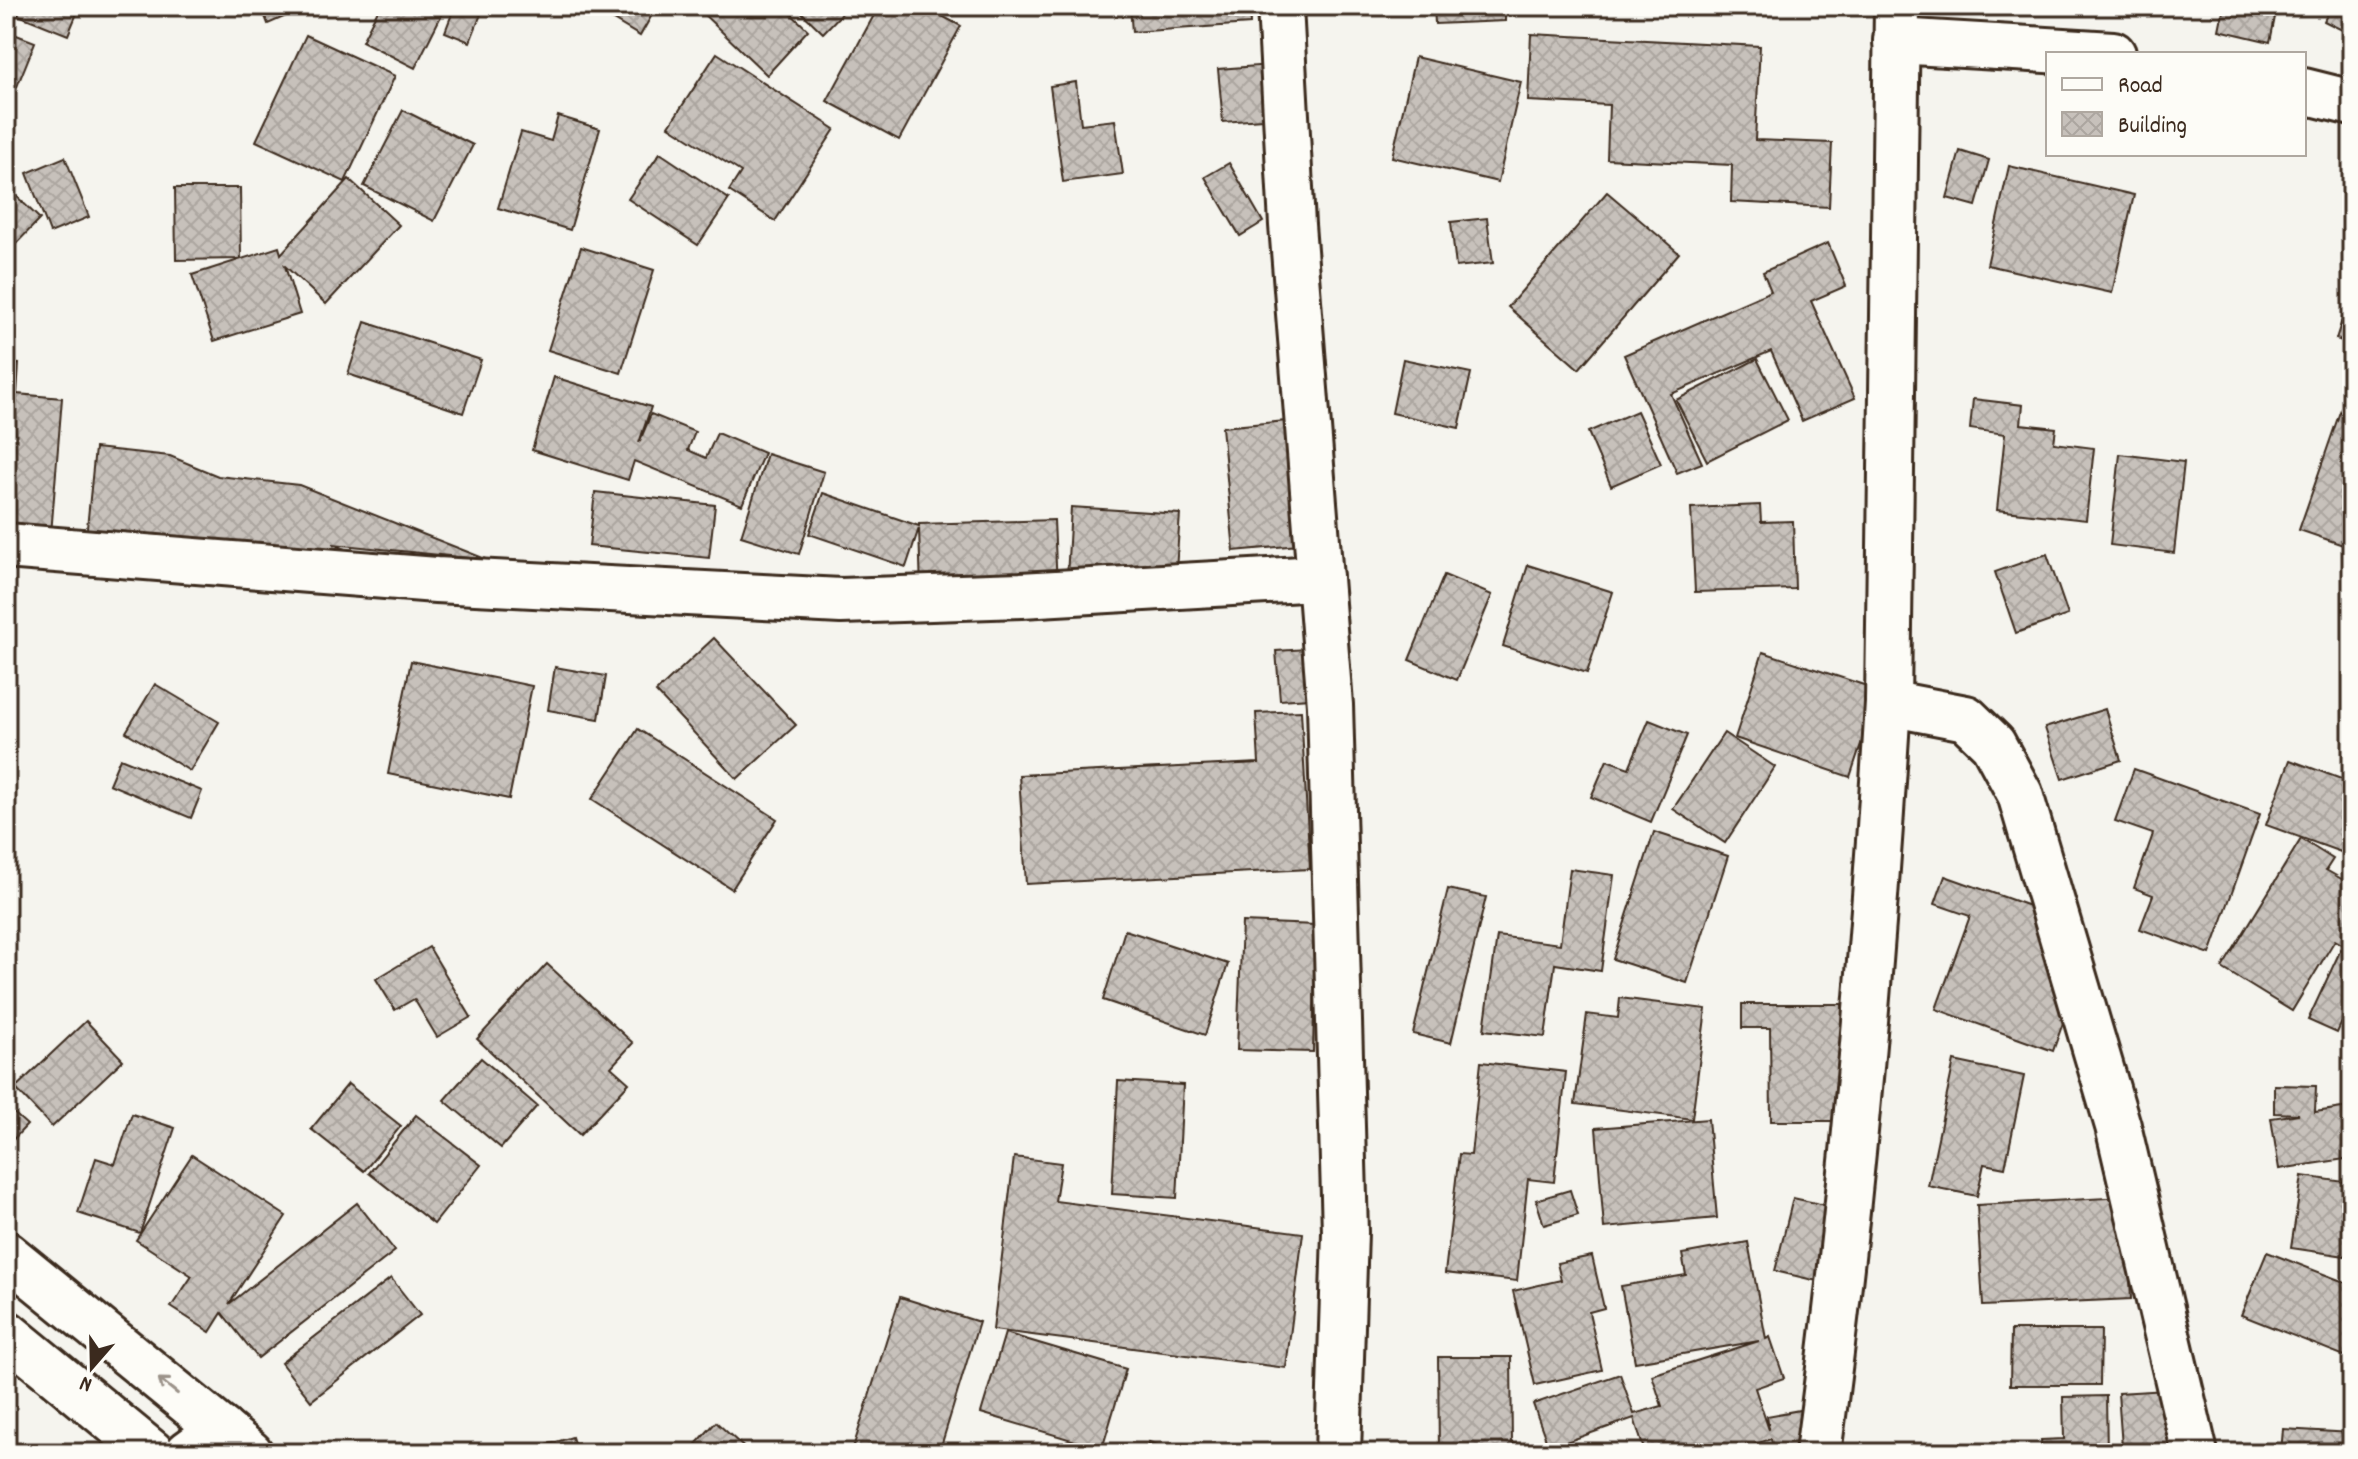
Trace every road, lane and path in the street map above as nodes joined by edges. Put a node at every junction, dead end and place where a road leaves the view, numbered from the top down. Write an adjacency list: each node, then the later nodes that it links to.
1 (1280, 6): 7 (main road)
2 (1897, 23): 3 (main road); 8 (main road)
3 (2099, 52)
4 (2306, 92): 5 (main road)
5 (2352, 103)
6 (6, 546): 7 (main road)
7 (1320, 578): 13 (main road)
8 (1888, 703): 14 (main road); 15 (main road)
9 (6, 1254): 11 (main road, one-way to 9)
10 (6, 1333): 12 (main road)
11 (220, 1445)
12 (152, 1453)
13 (1338, 1453)
14 (1818, 1453)
15 (2195, 1453)

